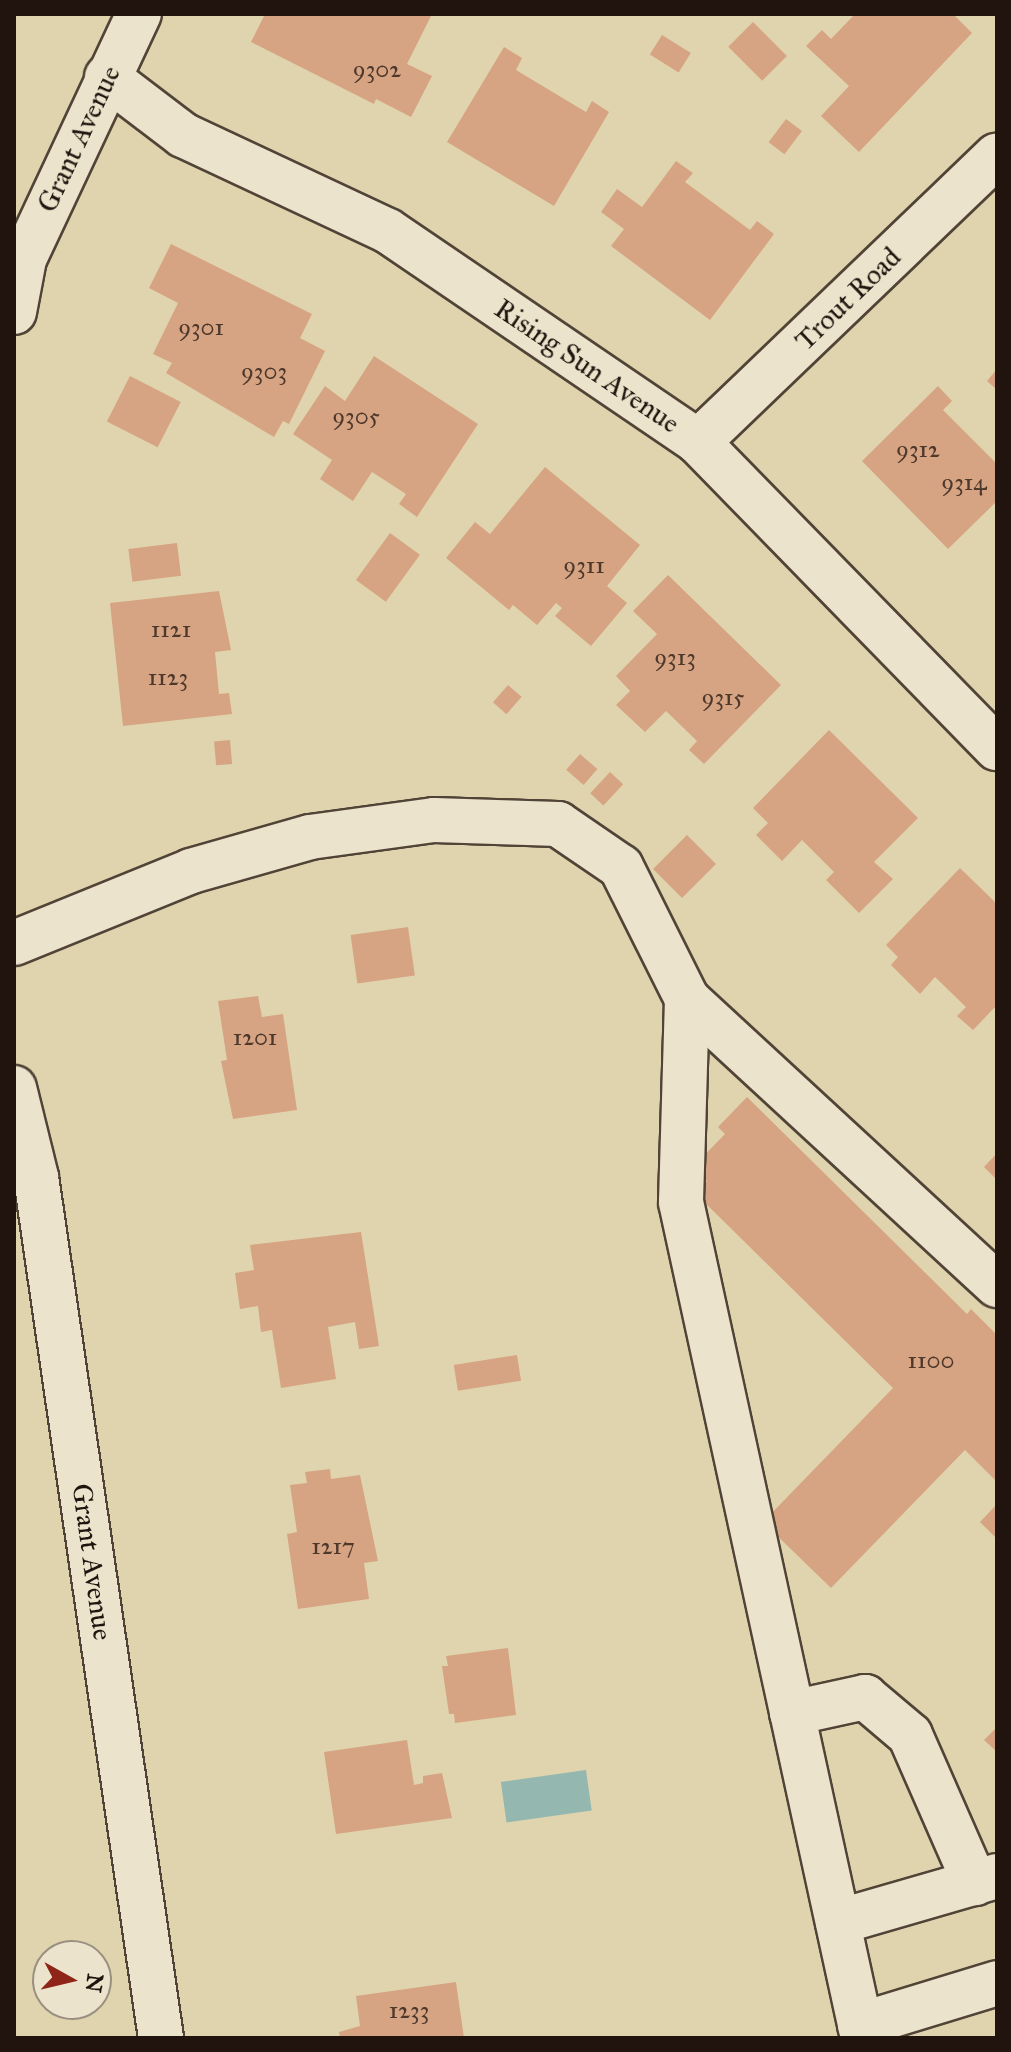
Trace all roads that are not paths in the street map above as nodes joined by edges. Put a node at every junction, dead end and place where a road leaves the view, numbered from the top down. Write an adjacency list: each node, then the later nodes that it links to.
1 (139, 14): 2 (street, Grant Avenue)
2 (107, 77): 4 (street, Grant Avenue); 5 (street, Rising Sun Avenue)
3 (997, 155): 5 (street, Trout Road)
4 (14, 312)
5 (698, 442): 6 (street, Rising Sun Avenue)
6 (997, 748)
7 (14, 943): 8 (street)
8 (687, 999): 10 (street); 11 (street)
9 (14, 1088): 16 (street, Grant Avenue)
10 (997, 1285)
11 (792, 1713): 12 (street); 13 (street)
12 (986, 1879): 13 (street)
13 (838, 1922): 15 (street)
14 (997, 1983): 15 (street)
15 (862, 2032)
16 (161, 2038)

